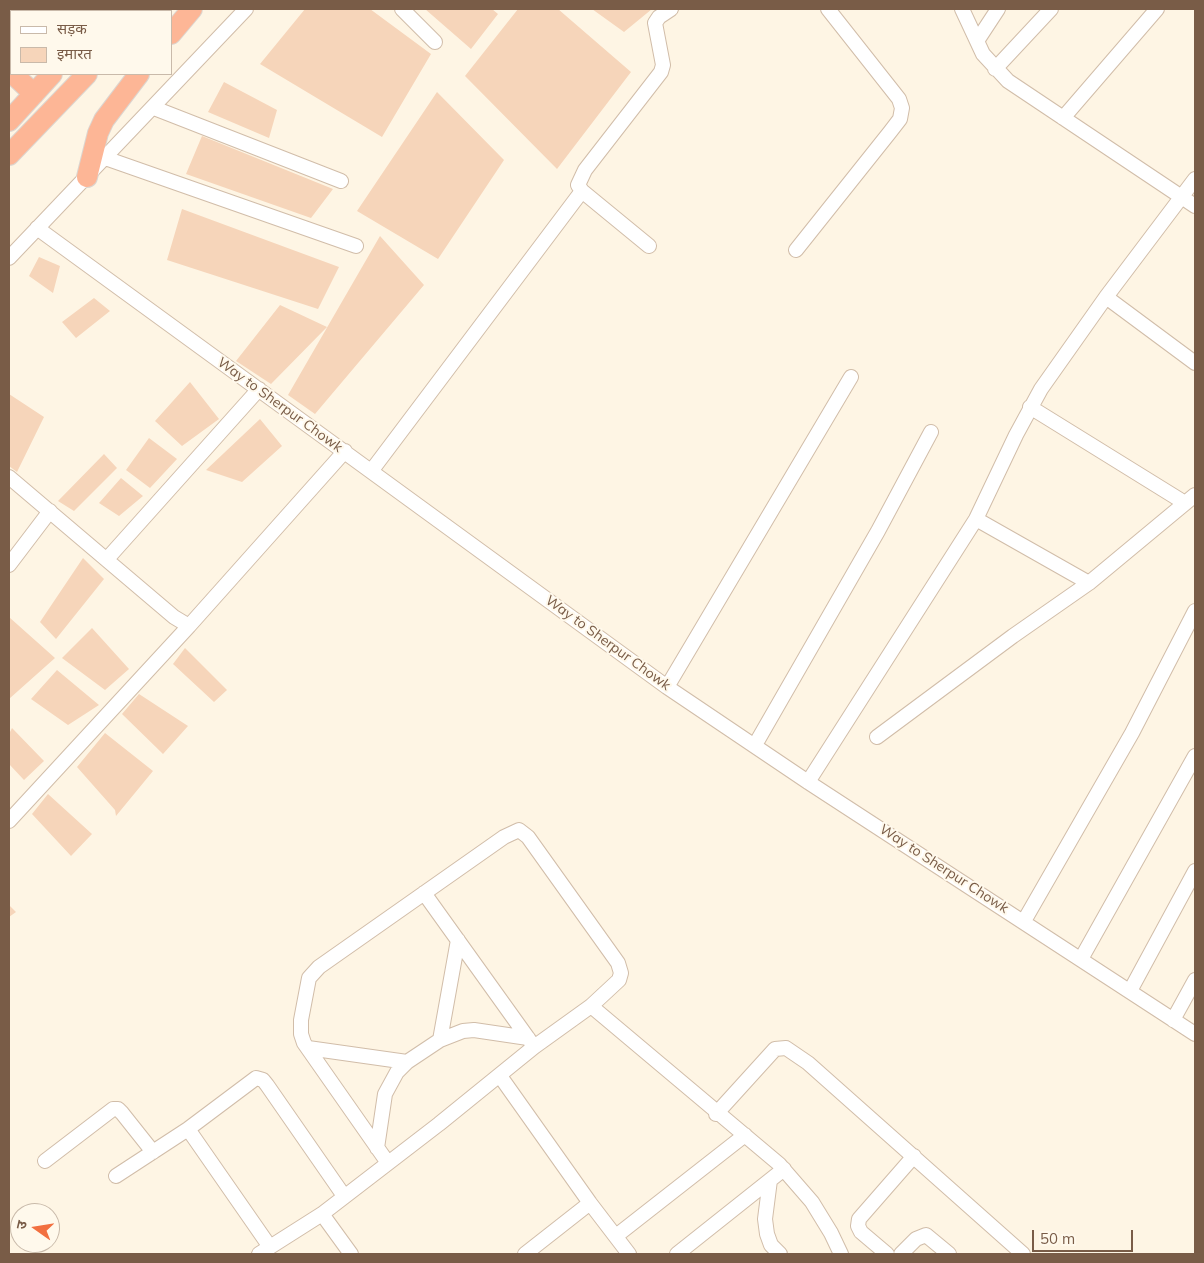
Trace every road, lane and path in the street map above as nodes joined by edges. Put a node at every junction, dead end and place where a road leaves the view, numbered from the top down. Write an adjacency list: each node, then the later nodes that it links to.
1 (192, 9): 10 (highway)
2 (246, 9): 19 (street)
3 (402, 9): 12 (street)
4 (671, 9): 27 (street)
5 (828, 9): 33 (street)
6 (962, 9): 11 (street)
7 (998, 9): 11 (street)
8 (1051, 9): 13 (street)
9 (1157, 9): 20 (street)
10 (172, 33)
11 (978, 41): 13 (street)
12 (435, 42)
13 (995, 69): 20 (street)
14 (15, 75): 18 (highway)
15 (51, 75): 18 (highway)
16 (86, 75): 22 (highway)
17 (138, 75): 24 (highway)
18 (34, 94): 21 (highway)
19 (154, 108): 23 (street); 26 (street)
20 (1064, 118): 28 (street)
21 (9, 121)
22 (9, 156)
23 (105, 158): 24 (street); 31 (street)
24 (87, 176): 30 (street)
25 (1195, 179): 28 (street)
26 (341, 181)
27 (582, 191): 32 (street); 42 (street)
28 (1181, 197): 29 (street); 35 (street)
29 (1195, 206)
30 (37, 228): 34 (street); 38 (street, Way to Sherpur Chowk)
31 (356, 246)
32 (649, 246)
33 (796, 250)
34 (9, 258)
35 (1106, 297): 36 (street); 39 (street)
36 (1195, 363)
37 (851, 377): 52 (street)
38 (259, 389): 41 (street, Way to Sherpur Chowk); 47 (street)
39 (1030, 407): 44 (street); 46 (street)
40 (931, 432): 54 (street)
41 (345, 451): 42 (street, Way to Sherpur Chowk); 51 (street)
42 (372, 470): 52 (street, Way to Sherpur Chowk)
43 (9, 477): 45 (street)
44 (1190, 499): 49 (street)
45 (50, 511): 47 (street); 48 (street)
46 (976, 519): 49 (street); 56 (street)
47 (108, 559): 51 (street)
48 (9, 565)
49 (1089, 583): 53 (street)
50 (1195, 611): 60 (street)
51 (188, 626): 57 (street)
52 (668, 687): 54 (street, Way to Sherpur Chowk)
53 (877, 737)
54 (755, 745): 56 (street, Way to Sherpur Chowk)
55 (1195, 756): 62 (street)
56 (808, 782): 60 (street, Way to Sherpur Chowk)
57 (9, 821)
58 (1195, 871): 64 (street)
59 (424, 893): 61 (street); 65 (street); 70 (street)
60 (1024, 922): 62 (street, Way to Sherpur Chowk)
61 (458, 940): 68 (street); 69 (street)
62 (1081, 959): 64 (street, Way to Sherpur Chowk)
63 (1195, 980): 66 (street)
64 (1130, 991): 66 (street, Way to Sherpur Chowk)
65 (591, 1006): 69 (street); 73 (street)
66 (1173, 1020): 67 (street, Way to Sherpur Chowk)
67 (1195, 1034)
68 (440, 1040): 69 (street); 71 (street)
69 (531, 1042): 72 (street)
70 (308, 1048): 71 (street); 76 (street)
71 (407, 1062): 76 (street)
72 (500, 1076): 80 (street); 85 (street)
73 (716, 1114): 75 (street); 78 (street)
74 (188, 1129): 77 (street); 84 (street); 88 (street)
75 (746, 1135): 81 (street); 87 (street)
76 (377, 1148): 80 (street)
77 (153, 1152): 79 (street); 82 (street)
78 (914, 1156): 95 (street); 98 (street)
79 (45, 1162)
80 (388, 1163): 84 (street)
81 (784, 1169): 83 (street); 94 (street)
82 (116, 1176)
83 (770, 1180): 92 (street); 93 (street)
84 (344, 1196): 86 (street)
85 (590, 1203): 87 (street); 90 (street)
86 (322, 1214): 88 (street); 89 (street)
87 (616, 1236): 91 (street)
88 (264, 1250)
89 (351, 1254)
90 (525, 1254)
91 (629, 1254)
92 (677, 1254)
93 (780, 1254)
94 (841, 1254)
95 (887, 1254)
96 (901, 1254): 97 (street)
97 (949, 1254)
98 (1023, 1254)

